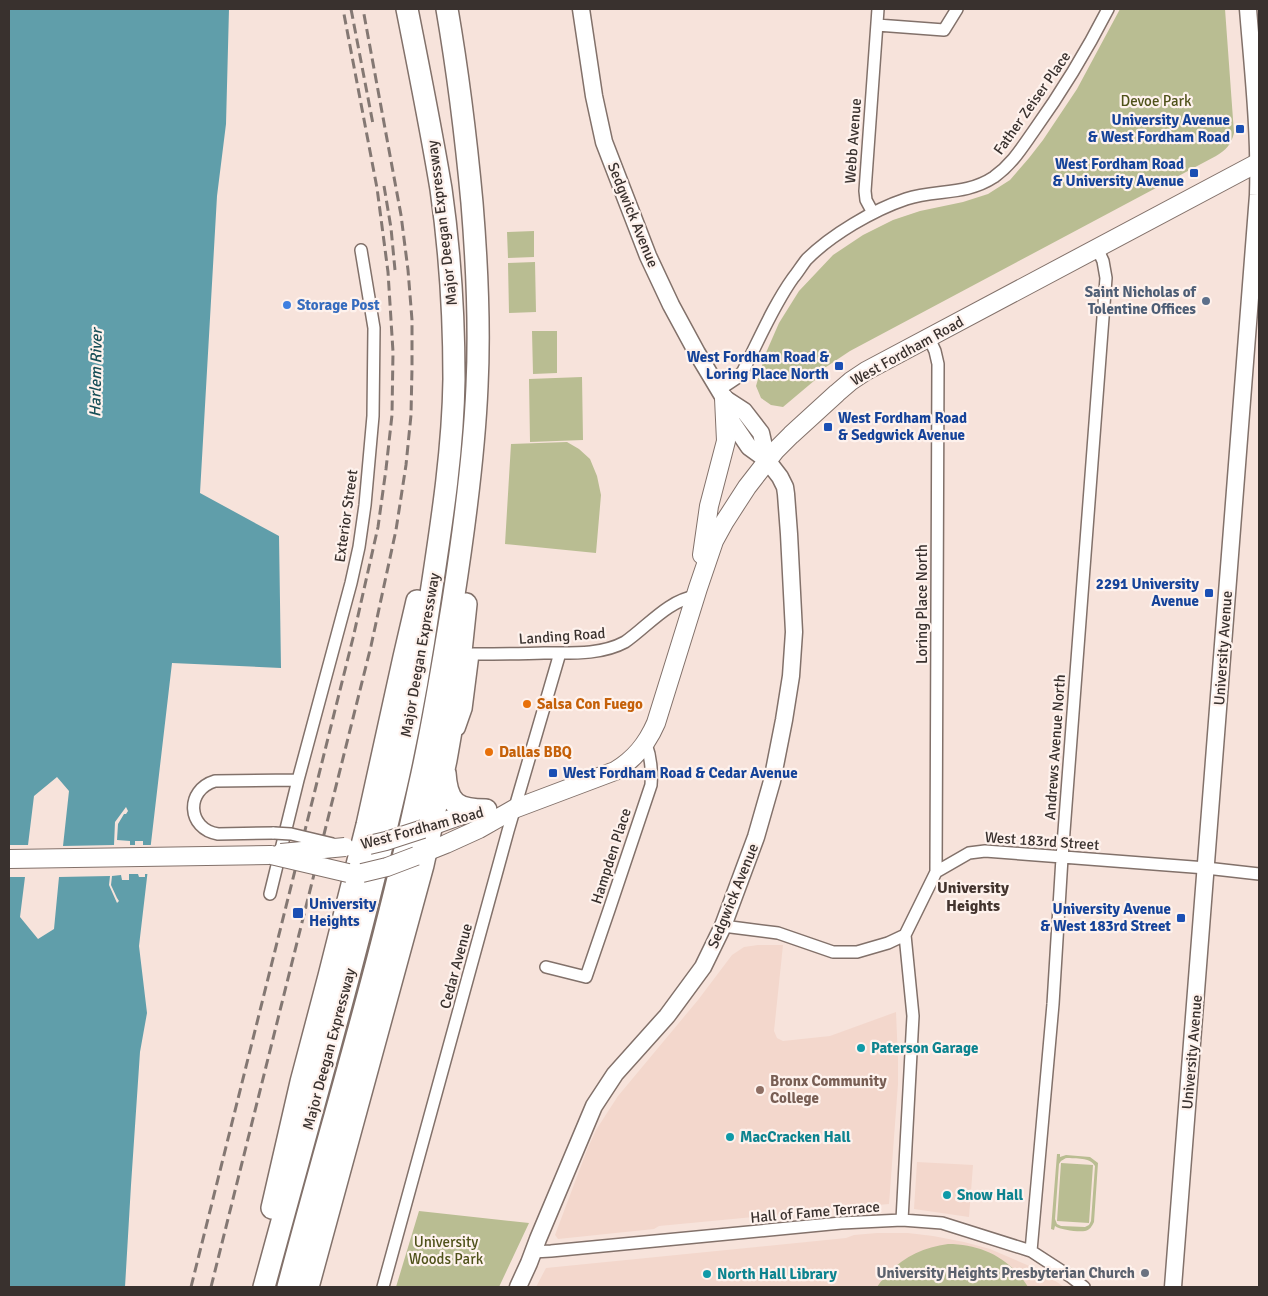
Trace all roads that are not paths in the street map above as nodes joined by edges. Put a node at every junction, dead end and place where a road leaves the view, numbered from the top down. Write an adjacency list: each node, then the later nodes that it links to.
1 (408, 9): 17 (highway, Major Deegan Expressway)
2 (447, 9): 16 (highway, Major Deegan Expressway)
3 (878, 9): 8 (street, Webb Avenue)
4 (957, 9): 8 (street)
5 (1108, 9): 10 (street, Father Zeiser Place)
6 (1248, 9): 9 (main road, University Avenue)
7 (582, 12): 14 (main road, Sedgwick Avenue)
8 (877, 25): 10 (street, Webb Avenue)
9 (1259, 162): 11 (main road, West Fordham Road); 32 (main road, University Avenue)
10 (873, 213): 14 (street)
11 (1097, 248): 13 (main road, West Fordham Road); 30 (street, Andrews Avenue North)
12 (361, 250): 22 (street, Exterior Street)
13 (929, 338): 15 (main road, West Fordham Road); 33 (street, Loring Place North)
14 (722, 394): 15 (main road, Sedgwick Avenue); 18 (main road)
15 (768, 460): 18 (main road, West Fordham Road); 37 (main road, Sedgwick Avenue)
16 (471, 464): 21 (highway); 45 (highway, Major Deegan Expressway)
17 (446, 484): 27 (highway); 44 (highway, Major Deegan Expressway)
18 (697, 592): 19 (street, Landing Road); 20 (main road, West Fordham Road)
19 (560, 653): 21 (street, Landing Road); 23 (street, Cedar Avenue)
20 (646, 744): 23 (main road, West Fordham Road); 39 (street, Hampden Place)
21 (446, 760): 24 (highway); 25 (highway)
22 (298, 780): 26 (street); 36 (street, Exterior Street)
23 (514, 809): 24 (main road, West Fordham Road); 28 (main road, West Fordham Road); 47 (street, Cedar Avenue)
24 (486, 810): 25 (main road, West Fordham Road)
25 (427, 827): 27 (main road, West Fordham Road, bridge); 28 (highway)
26 (256, 834): 27 (street, bridge); 29 (street)
27 (358, 846): 29 (main road, West Fordham Road, bridge); 34 (highway)
28 (421, 854): 34 (main road, West Fordham Road, bridge); 46 (highway)
29 (270, 855): 31 (main road, West Fordham Road); 34 (main road, West Fordham Road, bridge)
30 (1062, 858): 32 (street, West 183rd Street); 33 (street, West 183rd Street); 41 (street, Andrews Avenue North)
31 (9, 859)
32 (1206, 868): 35 (street, West 183rd Street); 50 (main road, University Avenue)
33 (936, 872): 38 (street)
34 (355, 873): 43 (highway)
35 (1259, 874)
36 (270, 894)
37 (723, 926): 38 (street); 42 (main road, Sedgwick Avenue)
38 (905, 935): 40 (street)
39 (546, 967)
40 (902, 1220): 41 (street, Hall of Fame Terrace); 42 (street, Hall of Fame Terrace)
41 (1031, 1251): 49 (street, Hall of Fame Terrace)
42 (533, 1252): 48 (main road, Sedgwick Avenue)
43 (256, 1287)
44 (264, 1287)
45 (288, 1287)
46 (308, 1287)
47 (383, 1287)
48 (518, 1287)
49 (1084, 1287)
50 (1173, 1287)

